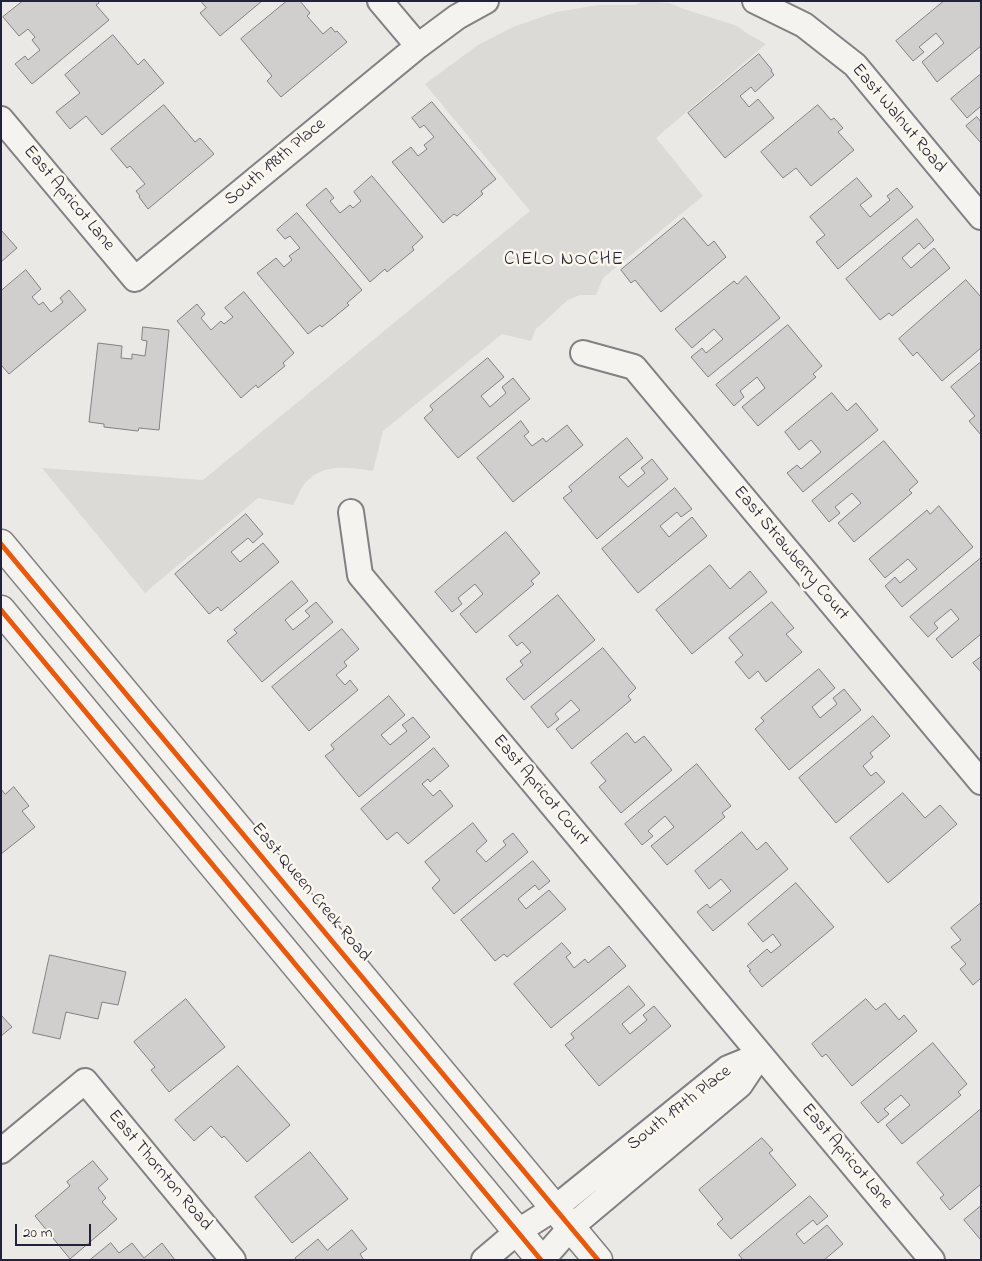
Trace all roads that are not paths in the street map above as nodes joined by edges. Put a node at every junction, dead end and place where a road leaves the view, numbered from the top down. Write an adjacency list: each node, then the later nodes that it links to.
1 (380, 1): 4 (street)
2 (486, 1): 4 (street)
3 (755, 1): 6 (street, East Walnut Road)
4 (418, 46): 7 (street, South 198th Place)
5 (1, 119): 7 (street, East Apricot Lane)
6 (981, 217)
7 (135, 279)
8 (583, 353): 12 (street, East Strawberry Court)
9 (351, 512): 13 (street, East Apricot Court)
10 (1, 544): 15 (main road, East Queen Creek Road)
11 (1, 610): 16 (main road)
12 (981, 782)
13 (760, 1055): 15 (street, South 197th Place); 21 (street, East Apricot Lane)
14 (1, 1151): 17 (street, East Thornton Road)
15 (563, 1218): 16 (street, South 197th Place); 19 (street, South 197th Place); 20 (main road, East Queen Creek Road)
16 (517, 1232): 18 (street, South 197th Place); 19 (main road)
17 (233, 1260)
18 (484, 1260)
19 (541, 1260)
20 (598, 1260)
21 (932, 1260)

